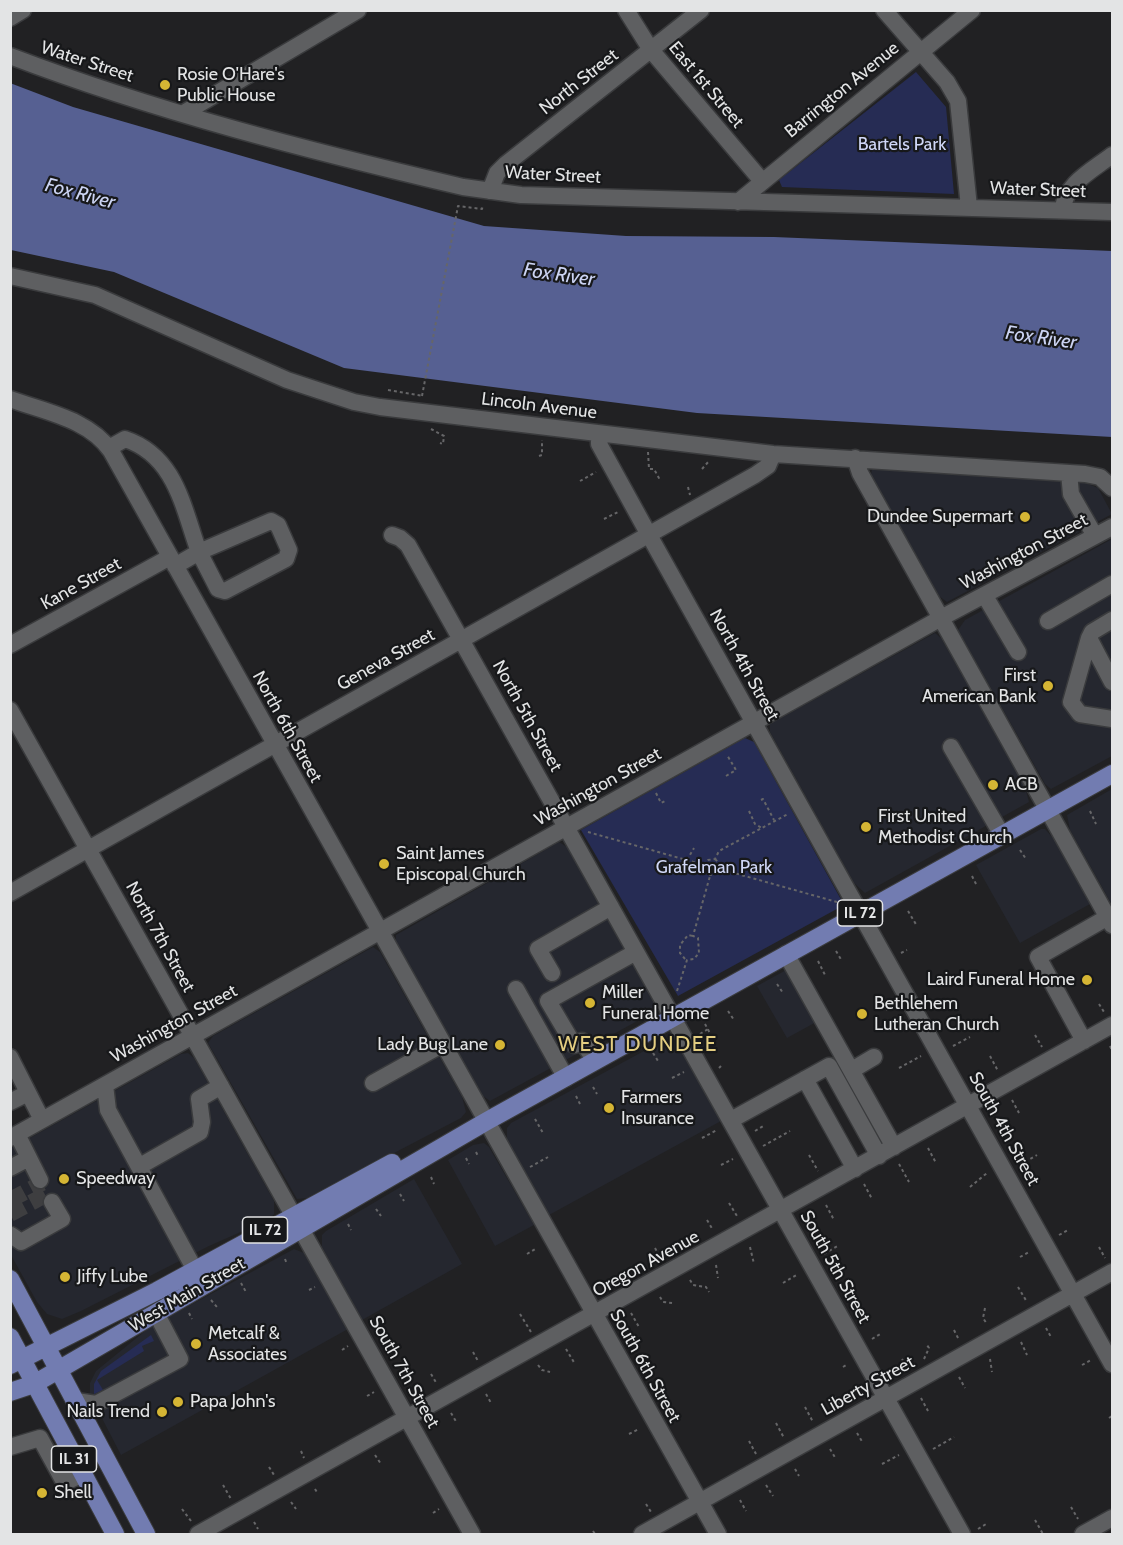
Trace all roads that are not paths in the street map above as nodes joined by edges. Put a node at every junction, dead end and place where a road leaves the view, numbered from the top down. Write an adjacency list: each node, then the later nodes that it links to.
1 (23, 10): 7 (street)
2 (358, 10): 11 (street)
3 (626, 10): 8 (street, East 1st Street)
4 (701, 10): 8 (street, North Street)
5 (884, 10): 9 (street)
6 (972, 10): 9 (street, Barrington Avenue)
7 (10, 18)
8 (651, 50): 13 (street, East 1st Street); 14 (street, North Street)
9 (920, 52): 13 (street, Barrington Avenue); 16 (street)
10 (10, 56): 11 (street, Water Street)
11 (184, 113): 14 (street, Water Street)
12 (1113, 155): 17 (street)
13 (762, 181): 15 (street, Barrington Avenue)
14 (490, 191): 15 (street, Water Street)
15 (738, 202): 16 (street, Water Street)
16 (969, 207): 17 (street, Water Street)
17 (1063, 210): 18 (street, Water Street)
18 (1113, 212)
19 (10, 276): 21 (street, Lincoln Avenue)
20 (10, 399): 22 (street, North 6th Street)
21 (599, 434): 23 (street, Lincoln Avenue); 28 (street, North 4th Street)
22 (109, 448): 31 (street); 32 (street, North 6th Street)
23 (772, 454): 24 (street, Lincoln Avenue); 28 (street, Geneva Street)
24 (855, 458): 25 (street, Lincoln Avenue); 35 (street)
25 (1077, 473): 26 (street); 30 (street)
26 (1113, 488)
27 (1113, 527): 30 (street, Washington Street)
28 (649, 535): 39 (street, Geneva Street); 45 (street, North 4th Street)
29 (392, 536): 39 (street, North 5th Street)
30 (1095, 536): 34 (street, Washington Street)
31 (199, 552): 31 (street, Kane Street); 32 (street, Kane Street)
32 (172, 561): 40 (street, Kane Street); 46 (street, North 6th Street)
33 (1113, 584): 37 (street)
34 (985, 596): 35 (street, Washington Street); 41 (street)
35 (941, 618): 45 (street, Washington Street); 49 (street)
36 (1113, 620): 38 (street)
37 (1048, 621)
38 (1089, 639): 42 (street); 44 (street)
39 (461, 640): 46 (street, Geneva Street); 50 (street, North 5th Street)
40 (10, 645)
41 (1018, 652)
42 (1113, 682)
43 (10, 710): 52 (street, North 7th Street)
44 (1113, 719)
45 (754, 722): 50 (street, Washington Street); 55 (street, North 4th Street)
46 (275, 745): 52 (street, Geneva Street); 57 (street, North 6th Street)
47 (951, 747): 51 (street)
48 (1113, 774): 49 (main road, West Main Street / IL 72)
49 (1048, 809): 51 (main road, West Main Street / IL 72); 56 (street)
50 (566, 826): 54 (street, North 5th Street); 57 (street, Washington Street)
51 (1002, 835): 55 (main road, West Main Street / IL 72)
52 (88, 849): 53 (street, Geneva Street); 64 (street, North 7th Street)
53 (10, 892)
54 (611, 907): 58 (street, North 5th Street); 60 (street)
55 (861, 913): 59 (main road, West Main Street / IL 72); 79 (street, South 4th Street)
56 (1110, 921): 65 (street)
57 (380, 932): 64 (street, Washington Street); 66 (street, North 6th Street)
58 (636, 951): 62 (street, North 5th Street); 69 (street)
59 (786, 954): 62 (main road, West Main Street / IL 72); 70 (street)
60 (552, 973)
61 (516, 989): 71 (street)
62 (674, 1018): 69 (main road, West Main Street / IL 72); 83 (street, South 5th Street)
63 (1108, 1019): 65 (street, Oregon Avenue)
64 (193, 1035): 74 (street, Washington Street); 75 (street, North 7th Street)
65 (1084, 1041): 79 (street, Oregon Avenue)
66 (443, 1044): 73 (street); 82 (street, North 6th Street)
67 (10, 1057): 76 (street)
68 (874, 1057): 70 (street)
69 (595, 1061): 71 (main road, West Main Street / IL 72)
70 (852, 1070): 85 (street)
71 (566, 1078): 82 (main road, West Main Street / IL 72)
72 (805, 1079): 83 (street); 86 (street); 90 (street)
73 (373, 1083)
74 (105, 1085): 77 (street, Washington Street); 80 (street)
75 (221, 1086): 88 (street); 94 (street, North 7th Street)
76 (26, 1094): 78 (street); 81 (street)
77 (85, 1096): 80 (street); 81 (street, Washington Street)
78 (10, 1102)
79 (969, 1106): 85 (street, Oregon Avenue); 99 (street, South 4th Street)
80 (108, 1110): 88 (street)
81 (42, 1120): 84 (street, Washington Street)
82 (487, 1121): 94 (main road, West Main Street / IL 72); 101 (street, South 6th Street)
83 (724, 1125): 93 (street, South 5th Street)
84 (14, 1136): 87 (street)
85 (894, 1147): 86 (street, Oregon Avenue)
86 (879, 1156): 90 (street, Oregon Avenue)
87 (29, 1158): 89 (street); 91 (street)
88 (140, 1166): 97 (street)
89 (10, 1168)
90 (860, 1176): 93 (street, Oregon Avenue)
91 (40, 1180)
92 (52, 1202): 95 (street)
93 (781, 1210): 101 (street, Oregon Avenue); 109 (street, South 5th Street)
94 (297, 1222): 97 (main road, West Main Street / IL 72); 100 (main road, West Main Street / IL 72); 111 (street, South 7th Street)
95 (11, 1235)
96 (1109, 1265): 99 (street, Liberty Street)
97 (195, 1269): 103 (main road, West Main Street / IL 72)
98 (10, 1279): 103 (main road)
99 (1073, 1294): 105 (street, South 4th Street); 109 (street, Liberty Street)
100 (156, 1313): 106 (main road, West Main Street / IL 72); 110 (street)
101 (594, 1315): 111 (street, Oregon Avenue); 114 (street, South 6th Street)
102 (10, 1337): 104 (main road, IL 31)
103 (47, 1347): 104 (main road, West Main Street / IL 72); 106 (main road)
104 (16, 1362): 107 (main road, IL 31)
105 (1113, 1365)
106 (59, 1369): 107 (main road, West Main Street / IL 72); 110 (main road)
107 (34, 1384): 108 (main road, West Main Street / IL 72); 113 (main road, IL 31)
108 (10, 1392)
109 (886, 1399): 114 (street, Liberty Street); 118 (street, South 5th Street)
110 (76, 1401): 120 (main road)
111 (408, 1419): 117 (street, Oregon Avenue); 121 (street, South 7th Street)
112 (10, 1447): 113 (street)
113 (82, 1473): 119 (main road, IL 31)
114 (700, 1502): 122 (street, Liberty Street); 123 (street, South 6th Street)
115 (1113, 1518): 116 (street)
116 (1080, 1527)
117 (194, 1528)
118 (970, 1532)
119 (115, 1534)
120 (146, 1534)
121 (472, 1534)
122 (642, 1534)
123 (718, 1534)

